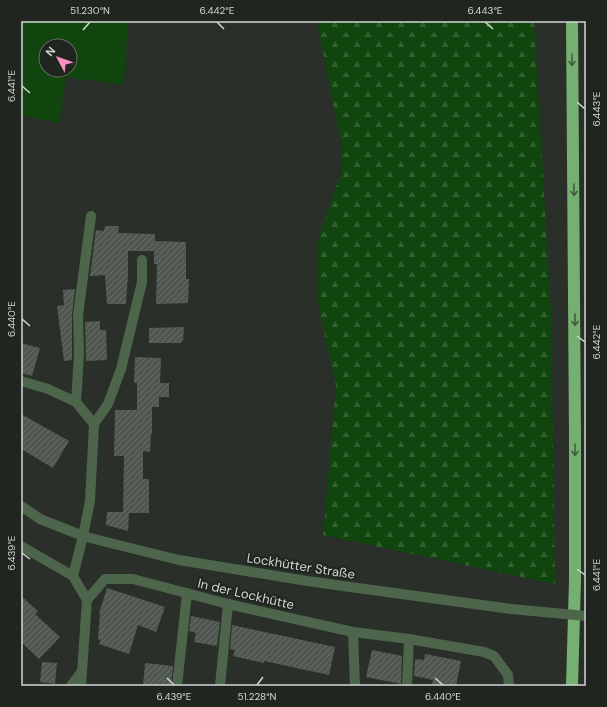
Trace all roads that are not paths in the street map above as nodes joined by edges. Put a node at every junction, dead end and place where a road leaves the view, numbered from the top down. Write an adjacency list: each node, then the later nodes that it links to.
1 (572, 21): 25 (highway, one-way to 25)
2 (91, 216): 5 (street)
3 (142, 260): 6 (street)
4 (21, 381): 5 (street)
5 (76, 402): 6 (street)
6 (94, 424): 8 (street)
7 (21, 506): 8 (street, Lockhütter Straße)
8 (83, 536): 10 (street); 14 (street, Lockhütter Straße, bridge)
9 (21, 546): 10 (street)
10 (72, 576): 12 (street)
11 (187, 593): 12 (street, In der Lockhütte); 13 (street, In der Lockhütte); 20 (street)
12 (87, 600): 17 (street)
13 (228, 604): 15 (street, In der Lockhütte); 21 (street)
14 (586, 616)
15 (353, 632): 16 (street, In der Lockhütte); 22 (street)
16 (409, 639): 23 (street); 24 (street, In der Lockhütte)
17 (82, 671): 18 (street); 19 (street)
18 (71, 686)
19 (81, 686)
20 (177, 686)
21 (220, 686)
22 (355, 686)
23 (407, 686)
24 (508, 686)
25 (572, 686)

